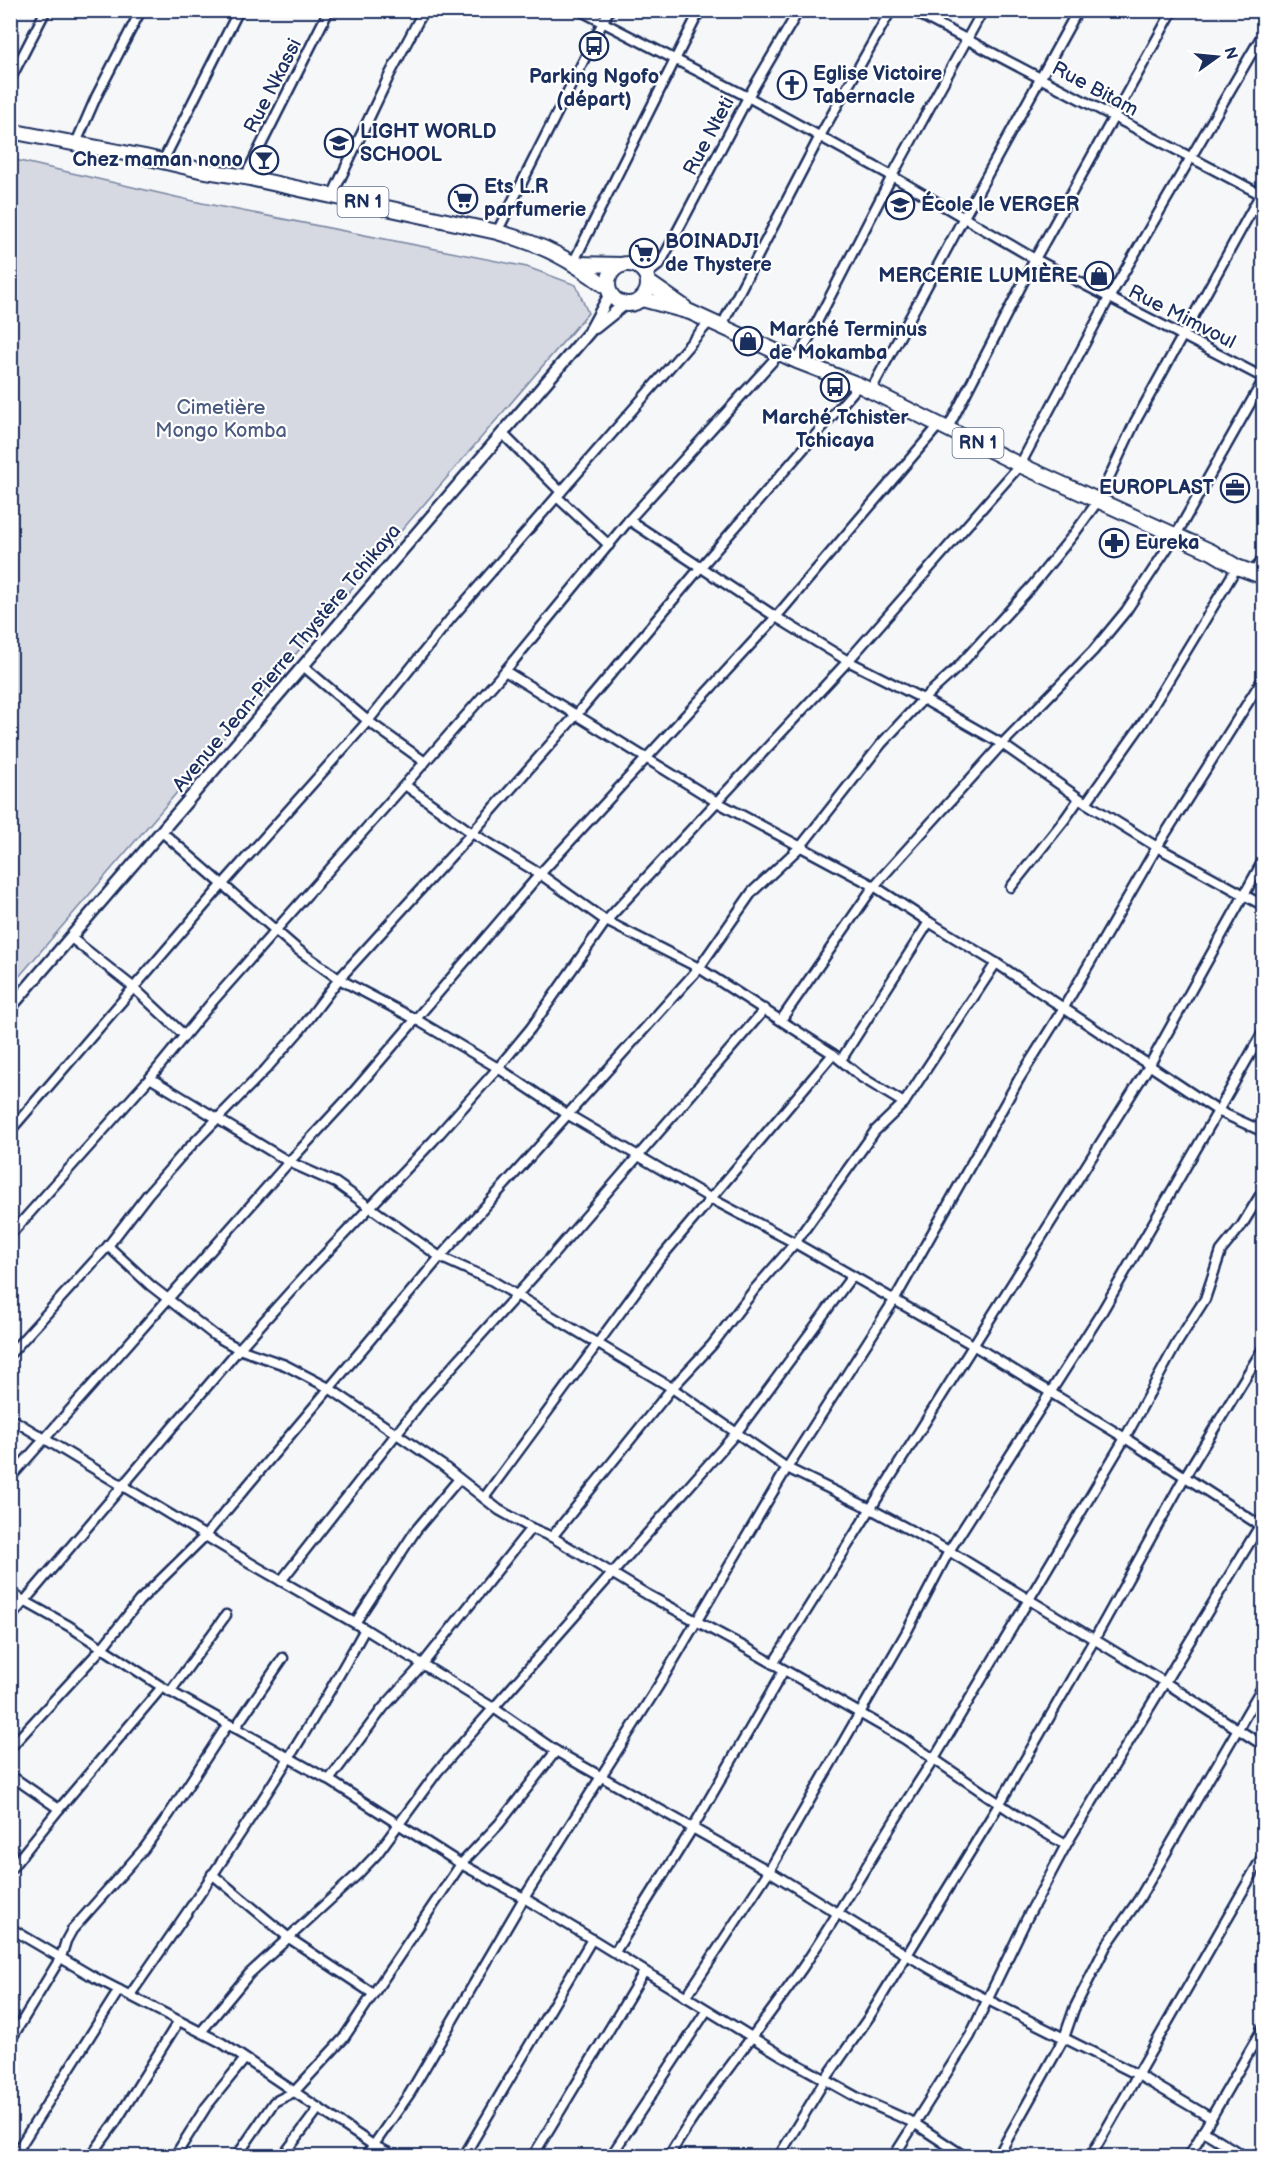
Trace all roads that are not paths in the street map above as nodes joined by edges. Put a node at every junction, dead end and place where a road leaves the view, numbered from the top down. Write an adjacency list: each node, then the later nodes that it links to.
1 (46, 10): 20 (street)
2 (141, 10): 25 (street)
3 (239, 10): 27 (street)
4 (329, 10): 29 (street, Rue Nkassi)
5 (424, 10): 31 (street)
6 (579, 10): 15 (street, Rue Mimvoul)
7 (609, 10): 15 (street)
8 (700, 10): 18 (street)
9 (799, 10): 21 (street, Rue Nteti)
10 (891, 10): 24 (street)
11 (911, 10): 17 (street, Rue Bitam)
12 (983, 10): 17 (street)
13 (1078, 10): 19 (street)
14 (1173, 10): 22 (street)
15 (603, 23): 18 (street, Rue Mimvoul); 33 (street)
16 (1263, 32): 26 (street)
17 (966, 41): 19 (street, Rue Bitam); 28 (street)
18 (675, 60): 21 (street, Rue Mimvoul); 35 (street)
19 (1040, 78): 22 (street, Rue Bitam); 32 (street)
20 (10, 80)
21 (748, 97): 24 (street, Rue Mimvoul); 37 (street, Rue Nteti)
22 (1113, 118): 26 (street, Rue Bitam); 34 (street)
23 (10, 132): 25 (highway, RN 1)
24 (820, 136): 28 (street, Rue Mimvoul); 43 (street)
25 (76, 143): 27 (highway, RN 1)
26 (1189, 158): 30 (street, Rue Bitam); 39 (street)
27 (164, 161): 29 (highway, RN 1)
28 (892, 176): 32 (street, Rue Mimvoul); 47 (street)
29 (245, 177): 31 (highway, RN 1)
30 (1262, 193): 45 (street)
31 (332, 196): 33 (highway, RN 1)
32 (964, 217): 34 (street, Rue Mimvoul); 49 (street)
33 (497, 232): 35 (highway, RN 1)
34 (1035, 259): 39 (street, Rue Mimvoul); 50 (street)
35 (574, 263): 36 (highway, RN 1); 38 (highway, RN 1)
36 (622, 265): 37 (highway); 38 (highway)
37 (647, 279): 40 (highway); 42 (highway, RN 1)
38 (609, 291): 41 (highway); 44 (street, Avenue Jean-Pierre Thystère Tchikaya)
39 (1109, 298): 45 (street, Rue Mimvoul); 52 (street)
40 (642, 299): 41 (highway); 42 (highway, RN 1)
41 (625, 304): 44 (street, Avenue Jean-Pierre Thystère Tchikaya)
42 (690, 312): 43 (highway, RN 1)
43 (716, 323): 46 (highway, RN 1); 53 (street)
44 (590, 331): 51 (street, Avenue Jean-Pierre Thystère Tchikaya)
45 (1184, 336): 48 (street, Rue Mimvoul); 54 (street)
46 (780, 353): 47 (highway, RN 1); 55 (street)
47 (797, 361): 49 (highway, RN 1)
48 (1263, 378): 56 (street)
49 (865, 388): 50 (highway, RN 1); 60 (street)
50 (944, 426): 52 (highway, RN 1); 62 (street)
51 (502, 433): 53 (street); 64 (street, Avenue Jean-Pierre Thystère Tchikaya)
52 (1020, 465): 54 (highway, RN 1); 63 (street)
53 (559, 494): 57 (street); 69 (street)
54 (1098, 501): 56 (highway, RN 1); 67 (street)
55 (629, 520): 57 (street); 60 (street)
56 (1176, 535): 59 (highway, RN 1); 70 (street)
57 (609, 545): 65 (street)
58 (1263, 556): 61 (street)
59 (1237, 567): 61 (highway, RN 1); 74 (street)
60 (700, 568): 62 (street); 68 (street)
61 (1259, 574)
62 (776, 617): 63 (street); 71 (street)
63 (848, 661): 67 (street); 75 (street)
64 (303, 666): 69 (street); 76 (street, Avenue Jean-Pierre Thystère Tchikaya)
65 (505, 672): 68 (street); 72 (street)
66 (1263, 677): 79 (street)
67 (923, 699): 70 (street); 78 (street)
68 (577, 714): 71 (street); 77 (street)
69 (368, 721): 72 (street); 82 (street)
70 (1002, 744): 74 (street); 83 (street)
71 (648, 758): 75 (street); 81 (street)
72 (425, 762): 73 (street)
73 (405, 785): 77 (street); 89 (street)
74 (1083, 801): 79 (street); 84 (street)
75 (717, 802): 78 (street); 87 (street)
76 (162, 832): 82 (street); 90 (street, Avenue Jean-Pierre Thystère Tchikaya)
77 (472, 833): 81 (street); 93 (street)
78 (801, 846): 83 (street); 92 (street)
79 (1157, 847): 85 (street); 97 (street)
80 (1263, 860): 85 (street)
81 (540, 874): 87 (street); 98 (street)
82 (223, 884): 89 (street); 94 (street)
83 (874, 886): 88 (street); 99 (street)
84 (1011, 887)
85 (1244, 896): 86 (street); 104 (street)
86 (1263, 906)
87 (606, 921): 92 (street); 105 (street)
88 (929, 922): 91 (street); 103 (street)
89 (275, 930): 93 (street); 101 (street)
90 (70, 937): 94 (street); 95 (street, Avenue Jean-Pierre Thystère Tchikaya)
91 (996, 963): 97 (street); 107 (street)
92 (699, 968): 96 (street); 109 (street)
93 (339, 979): 98 (street); 110 (street)
94 (134, 987): 101 (street); 111 (street)
95 (10, 1008)
96 (765, 1009): 99 (street); 113 (street)
97 (1063, 1009): 104 (street); 125 (street)
98 (417, 1020): 105 (street); 114 (street)
99 (781, 1020): 102 (street)
100 (1263, 1030): 108 (street)
101 (184, 1035): 106 (street)
102 (833, 1054): 103 (street); 116 (street)
103 (841, 1060): 107 (street)
104 (1149, 1066): 108 (street); 127 (street)
105 (498, 1068): 109 (street); 117 (street)
106 (150, 1078): 110 (street); 118 (street)
107 (904, 1103): 119 (street)
108 (1218, 1111): 112 (street); 133 (street)
109 (567, 1114): 113 (street); 121 (street)
110 (216, 1119): 114 (street); 120 (street)
111 (10, 1131)
112 (1263, 1132)
113 (637, 1156): 116 (street); 123 (street)
114 (289, 1162): 117 (street); 124 (street)
115 (1263, 1189): 138 (street)
116 (710, 1198): 119 (street); 126 (street)
117 (369, 1206): 121 (street); 129 (street)
118 (10, 1235)
119 (795, 1243): 122 (street); 132 (street)
120 (108, 1246): 124 (street); 130 (street)
121 (440, 1257): 123 (street); 131 (street)
122 (852, 1276): 125 (street); 135 (street)
123 (515, 1295): 126 (street); 136 (street)
124 (169, 1299): 129 (street); 137 (street)
125 (895, 1299): 127 (street); 139 (street)
126 (596, 1344): 132 (street); 144 (street)
127 (973, 1345): 133 (street); 145 (street)
128 (1263, 1347): 141 (street)
129 (239, 1349): 131 (street); 143 (street)
130 (10, 1354)
131 (329, 1388): 136 (street); 148 (street)
132 (672, 1388): 135 (street); 149 (street)
133 (1049, 1393): 138 (street); 150 (street)
134 (10, 1418): 137 (street)
135 (737, 1432): 139 (street); 151 (street)
136 (398, 1434): 142 (street); 152 (street)
137 (45, 1438): 140 (street); 143 (street)
138 (1125, 1438): 141 (street); 154 (street)
139 (787, 1468): 145 (street); 158 (street)
140 (10, 1478)
141 (1184, 1478): 146 (street); 161 (street)
142 (459, 1479): 144 (street); 159 (street)
143 (122, 1485): 148 (street); 155 (street)
144 (484, 1498): 147 (street)
145 (869, 1508): 150 (street); 164 (street)
146 (1262, 1524): 167 (street)
147 (531, 1528): 149 (street); 165 (street)
148 (205, 1536): 152 (street); 162 (street)
149 (552, 1537): 151 (street)
150 (949, 1551): 154 (street); 171 (street)
151 (611, 1574): 158 (street); 170 (street)
152 (281, 1581): 159 (street)
153 (10, 1593): 155 (street)
154 (1028, 1600): 161 (street); 178 (street)
155 (26, 1601): 157 (street); 162 (street)
156 (226, 1615): 169 (street)
157 (10, 1618)
158 (697, 1622): 164 (street); 180 (street)
159 (355, 1623): 160 (street)
160 (365, 1629): 165 (street); 177 (street)
161 (1094, 1640): 167 (street); 182 (street)
162 (102, 1648): 169 (street); 175 (street)
163 (283, 1658): 172 (street)
164 (773, 1664): 166 (street)
165 (422, 1665): 170 (street); 181 (street)
166 (784, 1670): 171 (street); 185 (street)
167 (1166, 1683): 173 (street); 186 (street)
168 (1263, 1684): 173 (street)
169 (166, 1690): 172 (street); 183 (street)
170 (495, 1709): 176 (street); 184 (street)
171 (860, 1714): 178 (street); 190 (street)
172 (232, 1726): 177 (street); 199 (street)
173 (1236, 1730): 174 (street); 211 (street)
174 (1263, 1746)
175 (10, 1748)
176 (556, 1751): 180 (street); 188 (street)
177 (290, 1757): 181 (street); 191 (street)
178 (934, 1759): 182 (street); 193 (street)
179 (10, 1774): 183 (street)
180 (600, 1776): 185 (street); 192 (street)
181 (329, 1780): 184 (street)
182 (1000, 1803): 186 (street); 198 (street)
183 (58, 1809): 189 (street)
184 (399, 1826): 188 (street); 195 (street)
185 (692, 1829): 190 (street); 197 (street)
186 (1066, 1845): 205 (street)
187 (1263, 1854): 214 (street)
188 (460, 1864): 192 (street); 202 (street)
189 (10, 1870)
190 (769, 1871): 193 (street); 204 (street)
191 (212, 1874): 195 (street); 203 (street)
192 (524, 1898): 196 (street); 221 (street)
193 (836, 1913): 198 (street); 210 (street)
194 (10, 1928): 199 (street)
195 (289, 1938): 202 (street); 209 (street)
196 (592, 1939): 197 (street); 229 (street)
197 (615, 1952): 200 (street)
198 (907, 1955): 205 (street); 215 (street)
199 (62, 1957): 201 (street); 212 (street)
200 (644, 1972): 204 (street); 230 (street)
201 (120, 1990): 203 (street); 222 (street)
202 (372, 1993): 216 (street)
203 (130, 1995): 207 (street)
204 (686, 1997): 206 (street)
205 (988, 1999): 211 (street); 219 (street)
206 (707, 2010): 210 (street); 231 (street)
207 (178, 2022): 209 (street); 223 (street)
208 (1263, 2026): 218 (street)
209 (201, 2032): 213 (street)
210 (751, 2037): 215 (street); 232 (street)
211 (1064, 2038): 214 (street); 236 (street)
212 (10, 2041)
213 (244, 2060): 216 (street); 224 (street)
214 (1138, 2075): 218 (street); 237 (street)
215 (825, 2080): 219 (street); 233 (street)
216 (294, 2092): 217 (street); 225 (street)
217 (319, 2108): 221 (street); 226 (street)
218 (1211, 2118): 220 (street)
219 (914, 2123): 234 (street); 235 (street)
220 (1203, 2131): 238 (street); 239 (street)
221 (374, 2145): 227 (street); 228 (street)
222 (14, 2157)
223 (91, 2157)
224 (175, 2157)
225 (237, 2157)
226 (283, 2157)
227 (366, 2157)
228 (395, 2157)
229 (464, 2157)
230 (533, 2157)
231 (611, 2157)
232 (669, 2157)
233 (779, 2157)
234 (894, 2157)
235 (964, 2157)
236 (998, 2157)
237 (1091, 2157)
238 (1189, 2157)
239 (1244, 2157)

